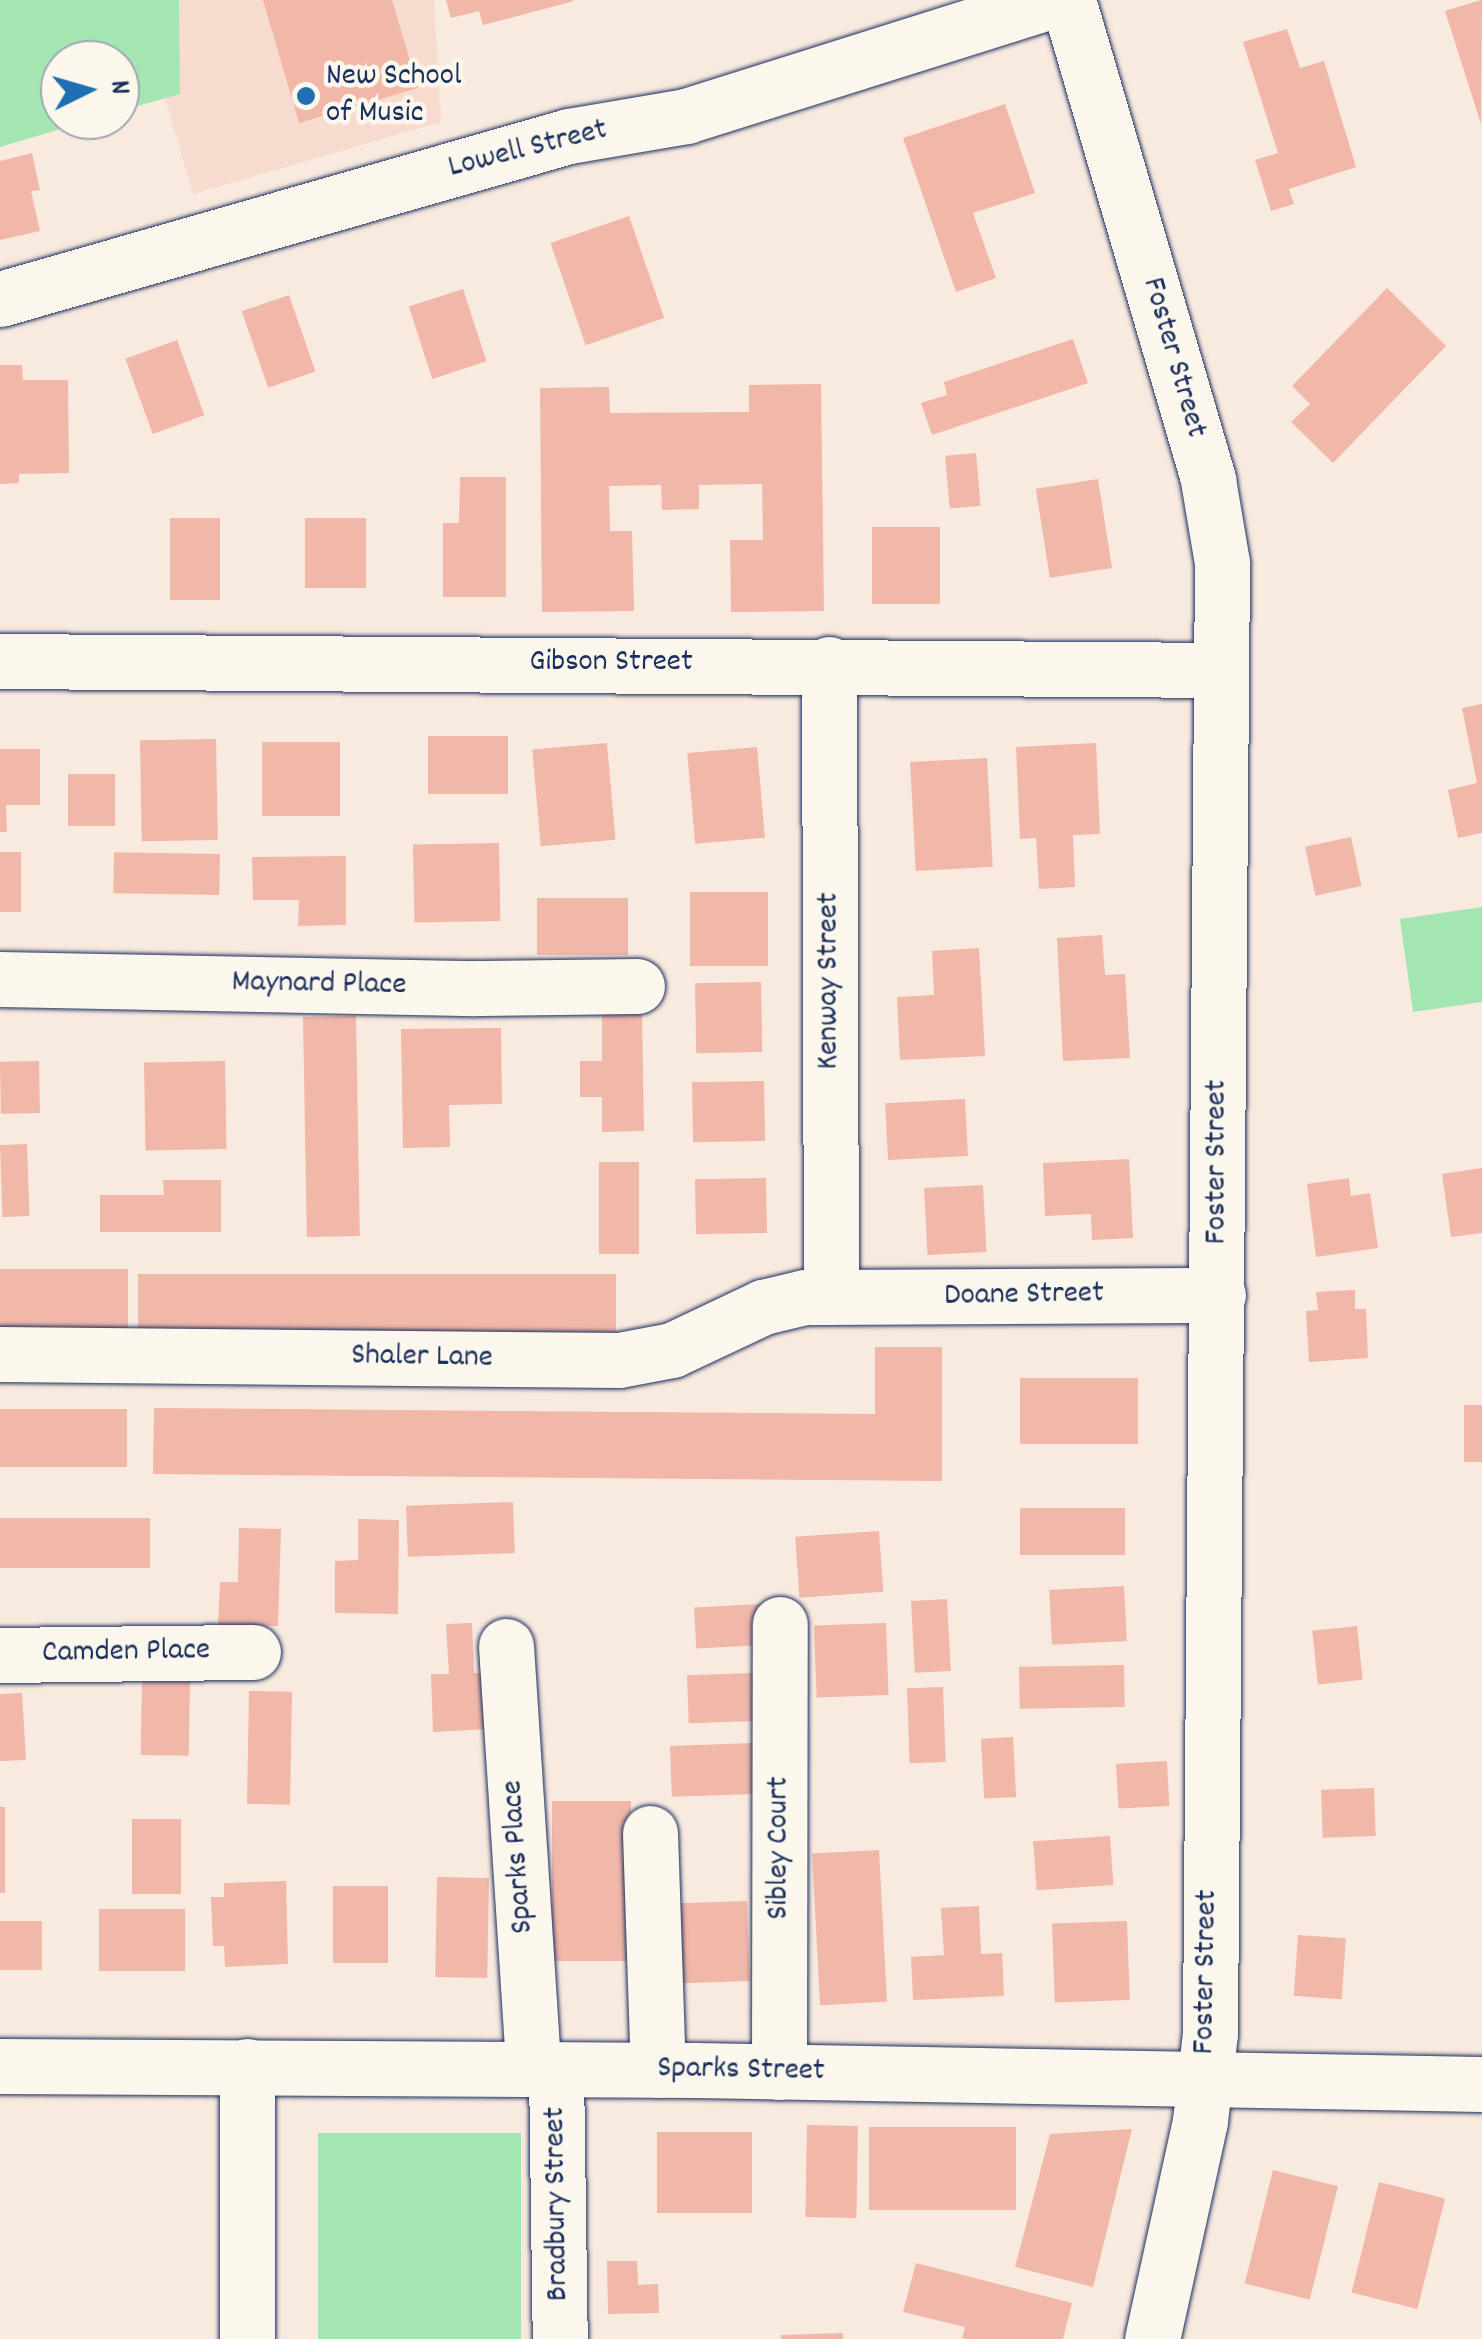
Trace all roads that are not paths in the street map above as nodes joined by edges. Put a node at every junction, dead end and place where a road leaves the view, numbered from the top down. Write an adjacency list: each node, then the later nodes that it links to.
1 (1054, 0): 3 (street, Lowell Street)
2 (1068, 0): 6 (street, Foster Street)
3 (0, 299)
4 (0, 660): 5 (street, Gibson Street)
5 (829, 664): 6 (street, Gibson Street); 10 (street, Kenway Street)
6 (1221, 670): 9 (street, Foster Street)
7 (0, 979): 8 (street, Maynard Place)
8 (637, 986)
9 (1218, 1295): 10 (street, Doane Street); 22 (street, Foster Street)
10 (831, 1297): 11 (street, Shaler Lane)
11 (0, 1354)
12 (780, 1624): 21 (street, Sibley Court)
13 (506, 1646): 19 (street, Sparks Place)
14 (253, 1652): 15 (street, Camden Place)
15 (0, 1654)
16 (650, 1833): 20 (street)
17 (0, 2066): 18 (street, Sparks Street)
18 (248, 2066): 19 (street, Sparks Street); 24 (street)
19 (544, 2069): 20 (street, Sparks Street); 25 (street, Bradbury Street)
20 (658, 2070): 21 (street, Sparks Street)
21 (778, 2072): 22 (street, Sparks Street)
22 (1204, 2082): 23 (street, Sparks Street); 26 (street, Foster Street)
23 (1482, 2084)
24 (247, 2339)
25 (560, 2339)
26 (1152, 2339)

